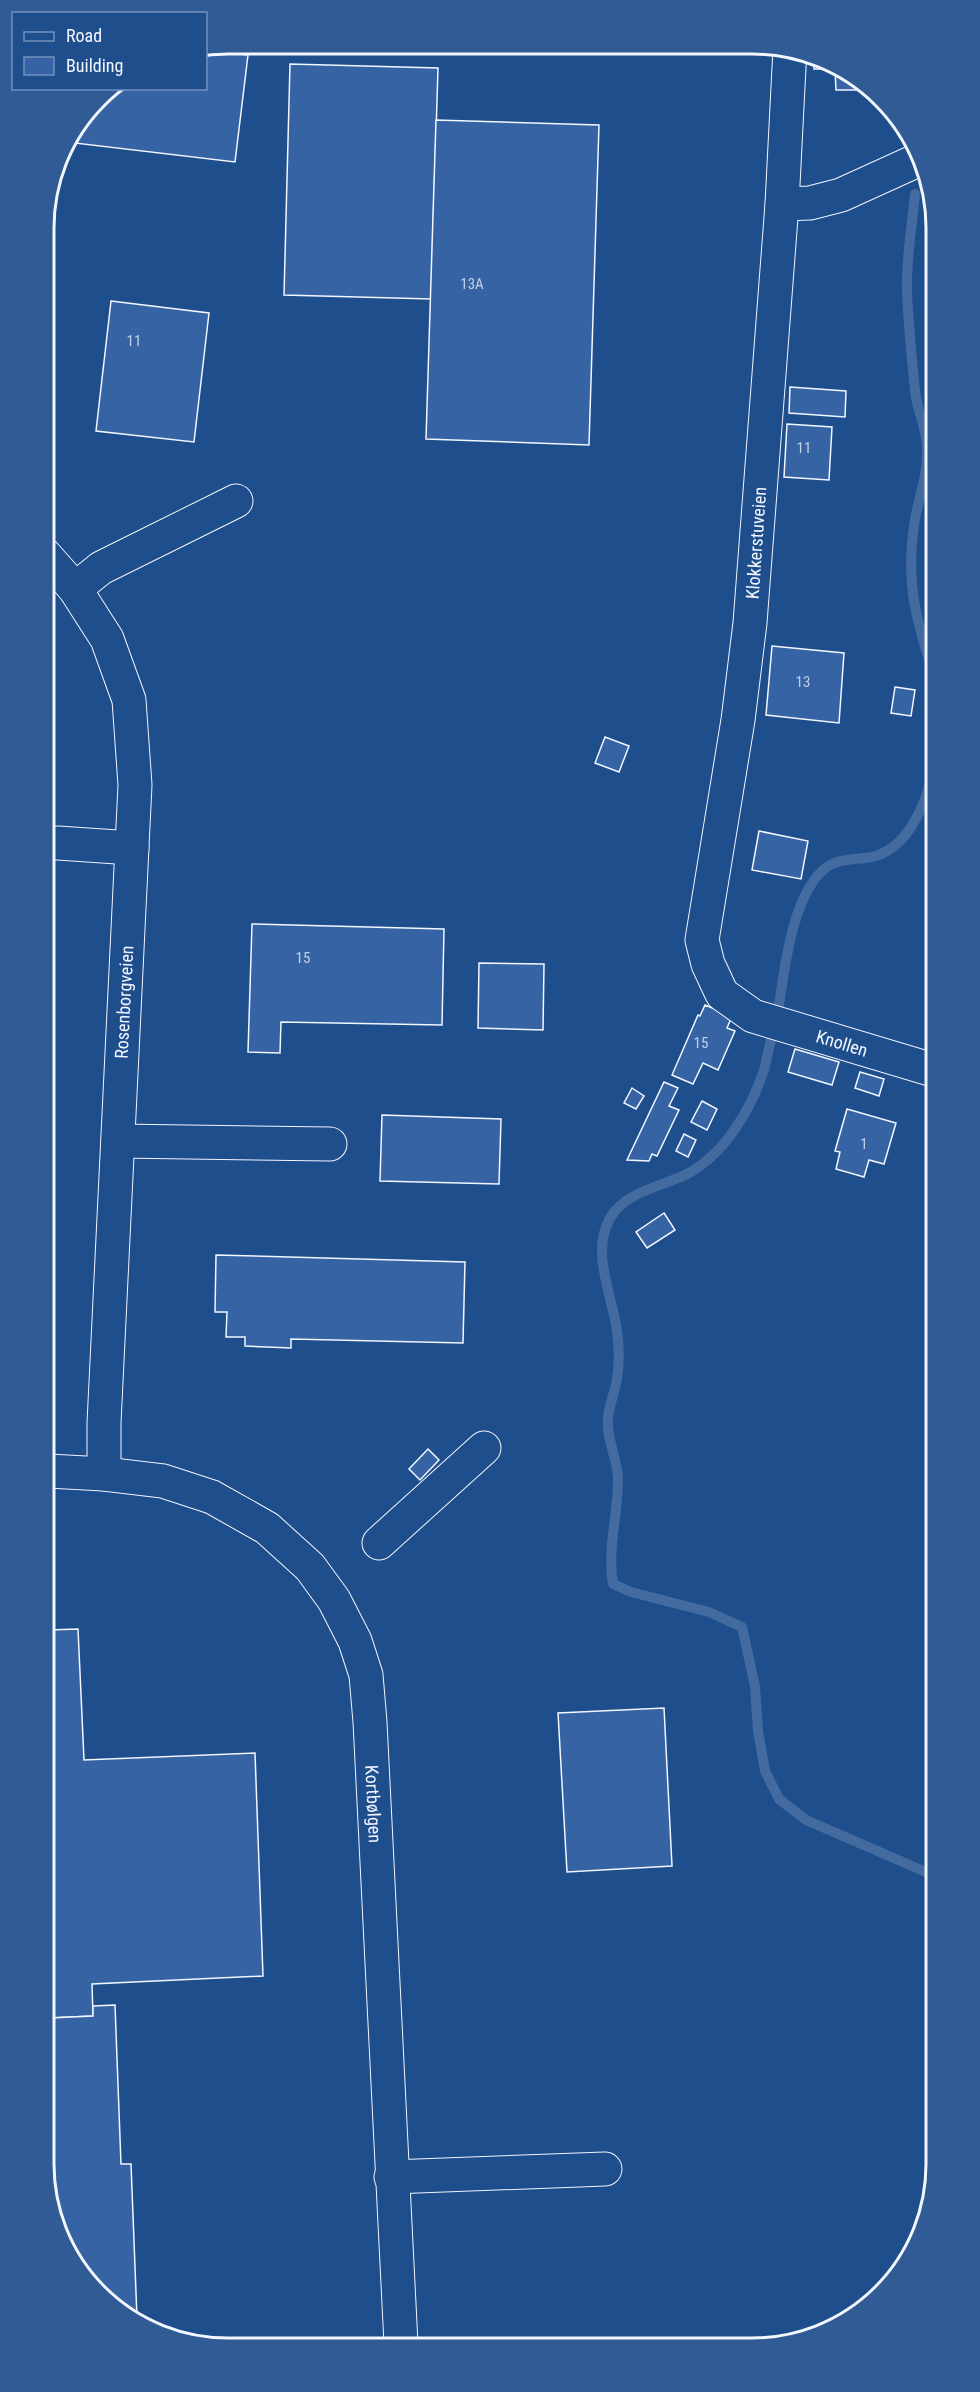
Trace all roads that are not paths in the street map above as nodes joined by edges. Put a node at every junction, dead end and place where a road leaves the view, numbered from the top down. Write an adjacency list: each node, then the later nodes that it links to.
1 (789, 58): 3 (street, Klokkerstuveien)
2 (914, 162): 3 (street)
3 (782, 204): 9 (street, Klokkerstuveien)
4 (236, 501): 6 (street)
5 (54, 565): 6 (street, Rosenborgveien)
6 (75, 589): 8 (street, Rosenborgveien)
7 (58, 843): 8 (street)
8 (132, 848): 11 (street, Rosenborgveien)
9 (753, 1017): 10 (street, Knollen)
10 (926, 1068)
11 (118, 1141): 12 (street); 15 (street, Rosenborgveien)
12 (330, 1144)
13 (484, 1448): 16 (street)
14 (54, 1471): 15 (street, Kortbølgen)
15 (104, 1474): 18 (street, Kortbølgen)
16 (379, 1542)
17 (605, 2169): 18 (street)
18 (391, 2177): 19 (street, Kortbølgen)
19 (401, 2338)

